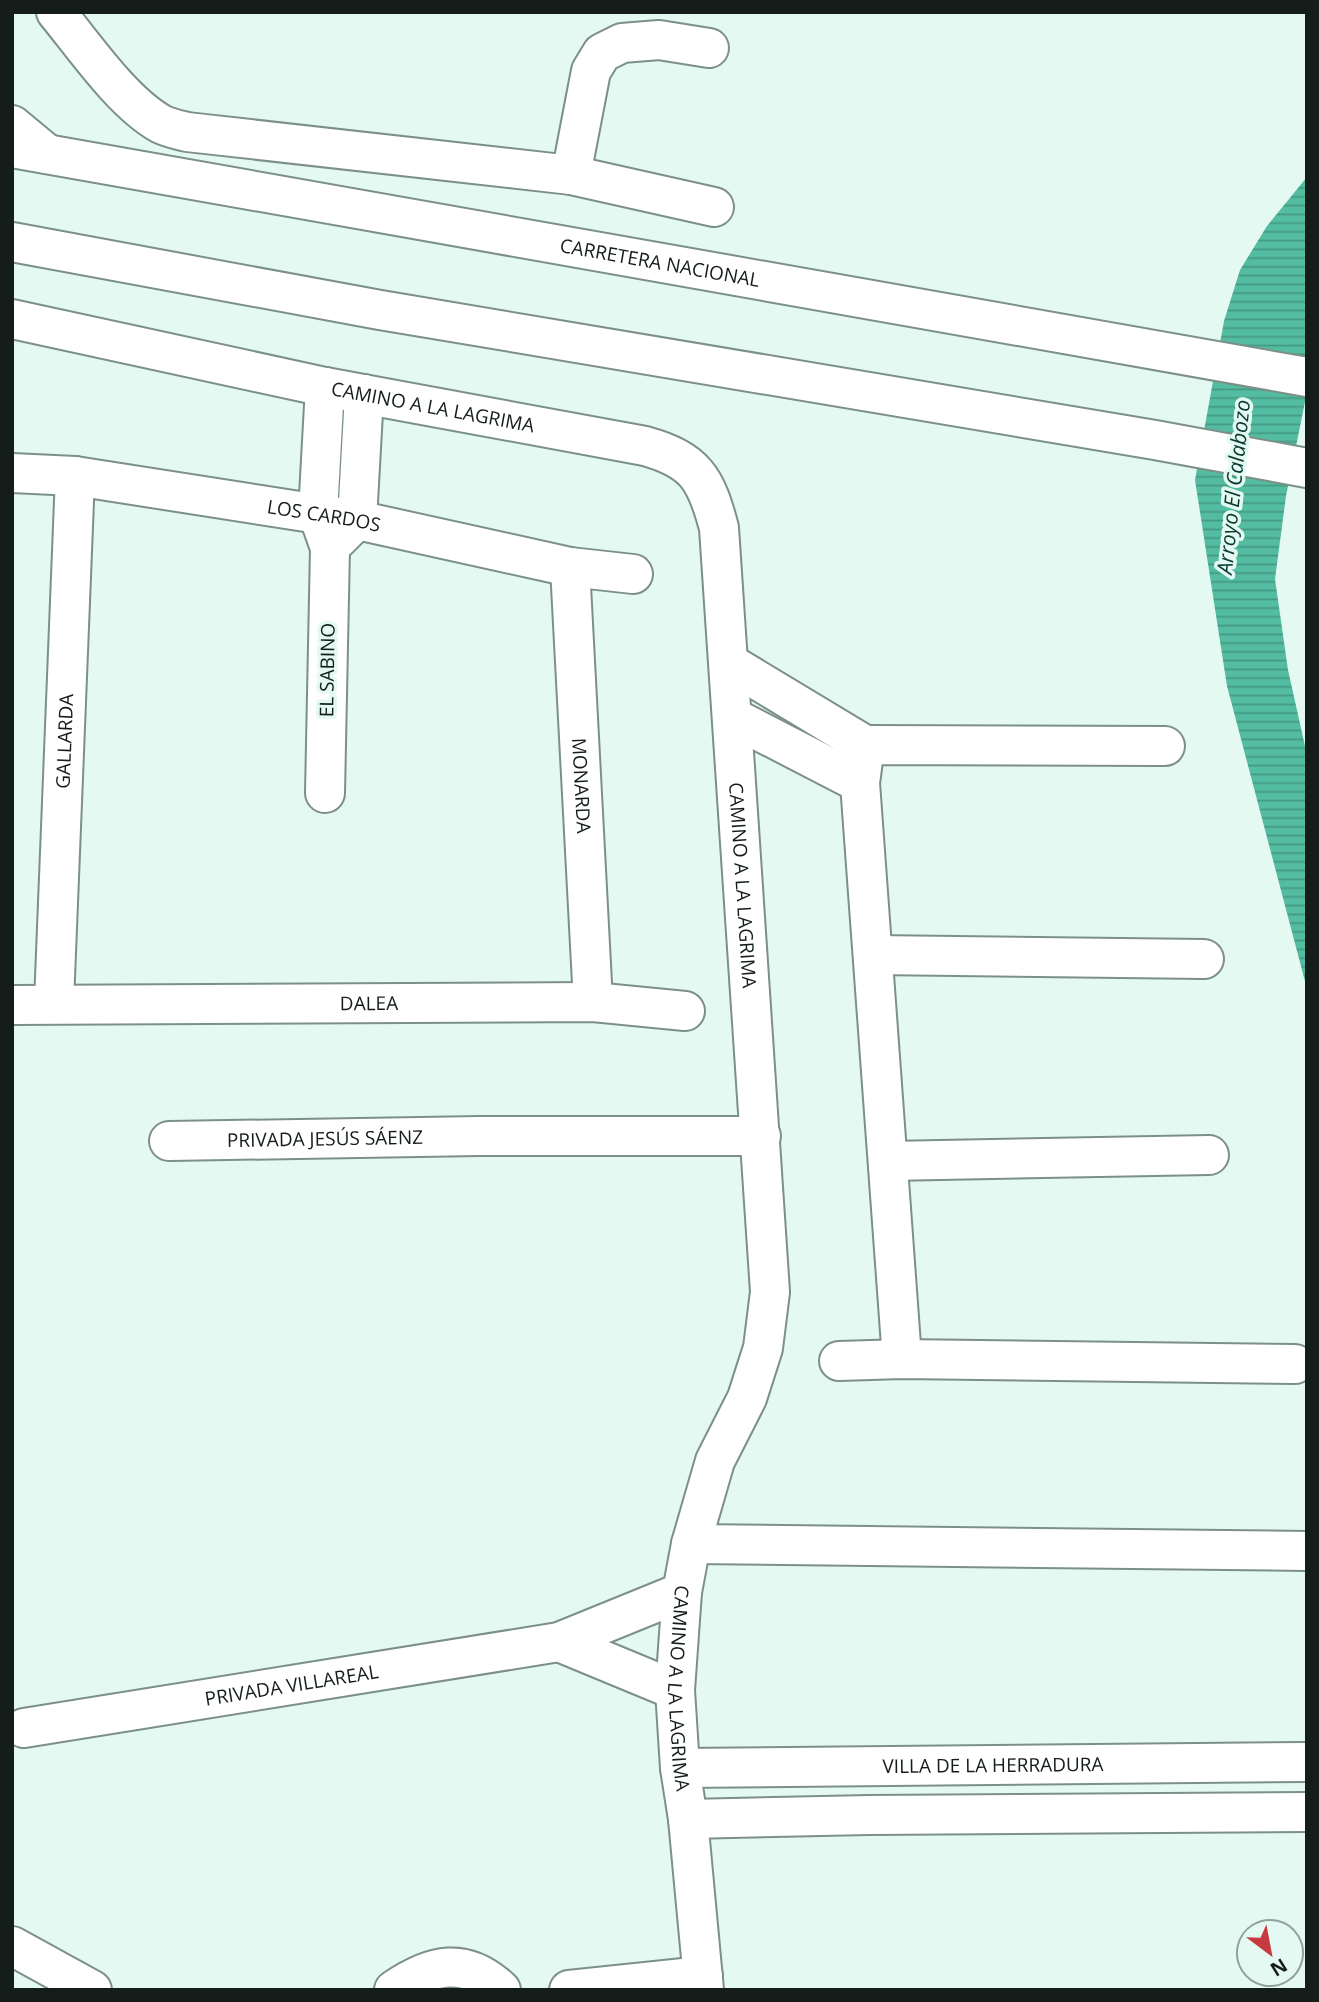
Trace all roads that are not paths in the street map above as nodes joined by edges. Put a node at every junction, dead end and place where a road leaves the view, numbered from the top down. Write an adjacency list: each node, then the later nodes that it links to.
1 (56, 12): 5 (main road)
2 (709, 48): 5 (main road)
3 (12, 125): 4 (main road)
4 (30, 151): 9 (main road, CARRETERA NACIONAL)
5 (571, 175): 6 (main road)
6 (714, 207)
7 (12, 242): 12 (main road)
8 (12, 319): 10 (main road, CAMINO A LA LAGRIMA)
9 (1307, 377)
10 (325, 387): 11 (main road, CAMINO A LA LAGRIMA); 16 (main road, EL SABINO)
11 (364, 394): 15 (main road); 19 (main road, CAMINO A LA LAGRIMA)
12 (1307, 468)
13 (12, 473): 14 (main road, LOS CARDOS)
14 (75, 476): 16 (main road, LOS CARDOS); 28 (main road, GALLARDA)
15 (358, 520): 16 (main road); 17 (main road, LOS CARDOS)
16 (324, 531): 24 (main road, EL SABINO)
17 (570, 567): 18 (main road, LOS CARDOS); 27 (main road, MONARDA)
18 (633, 574)
19 (729, 663): 20 (main road, CAMINO A LA LAGRIMA); 21 (main road)
20 (732, 718): 23 (main road); 31 (main road, CAMINO A LA LAGRIMA)
21 (864, 745): 22 (main road); 23 (main road)
22 (1165, 746)
23 (860, 783): 25 (main road)
24 (325, 793)
25 (873, 955): 26 (main road); 34 (main road)
26 (1203, 959)
27 (593, 1002): 28 (main road, DALEA); 30 (main road, DALEA)
28 (54, 1003): 29 (main road, DALEA)
29 (12, 1005)
30 (685, 1012)
31 (761, 1136): 32 (main road, PRIVADA JESÚS SÁENZ); 38 (main road, CAMINO A LA LAGRIMA)
32 (169, 1141)
33 (1209, 1155): 34 (main road)
34 (888, 1161): 35 (main road)
35 (902, 1359): 36 (main road); 37 (main road)
36 (839, 1361)
37 (1295, 1364)
38 (691, 1544): 39 (main road); 40 (main road, CAMINO A LA LAGRIMA)
39 (1307, 1551)
40 (682, 1592): 41 (main road, PRIVADA VILLAREAL); 42 (main road, CAMINO A LA LAGRIMA)
41 (559, 1642): 42 (main road); 43 (main road, PRIVADA VILLAREAL)
42 (675, 1690): 47 (main road, CAMINO A LA LAGRIMA)
43 (24, 1728)
44 (1307, 1762): 45 (main road, VILLA DE LA HERRADURA)
45 (868, 1765): 46 (main road, VILLA DE LA HERRADURA); 49 (main road)
46 (774, 1767): 47 (main road, VILLA DE LA HERRADURA); 50 (main road)
47 (680, 1768): 51 (main road, CAMINO A LA LAGRIMA)
48 (1307, 1812): 49 (main road)
49 (869, 1815): 50 (main road)
50 (776, 1816): 51 (main road)
51 (688, 1819): 53 (main road, CAMINO A LA LAGRIMA)
52 (12, 1946): 54 (main road)
53 (704, 1983): 57 (main road)
54 (92, 1990)
55 (394, 1990): 56 (main road)
56 (501, 1990)
57 (569, 1990)

